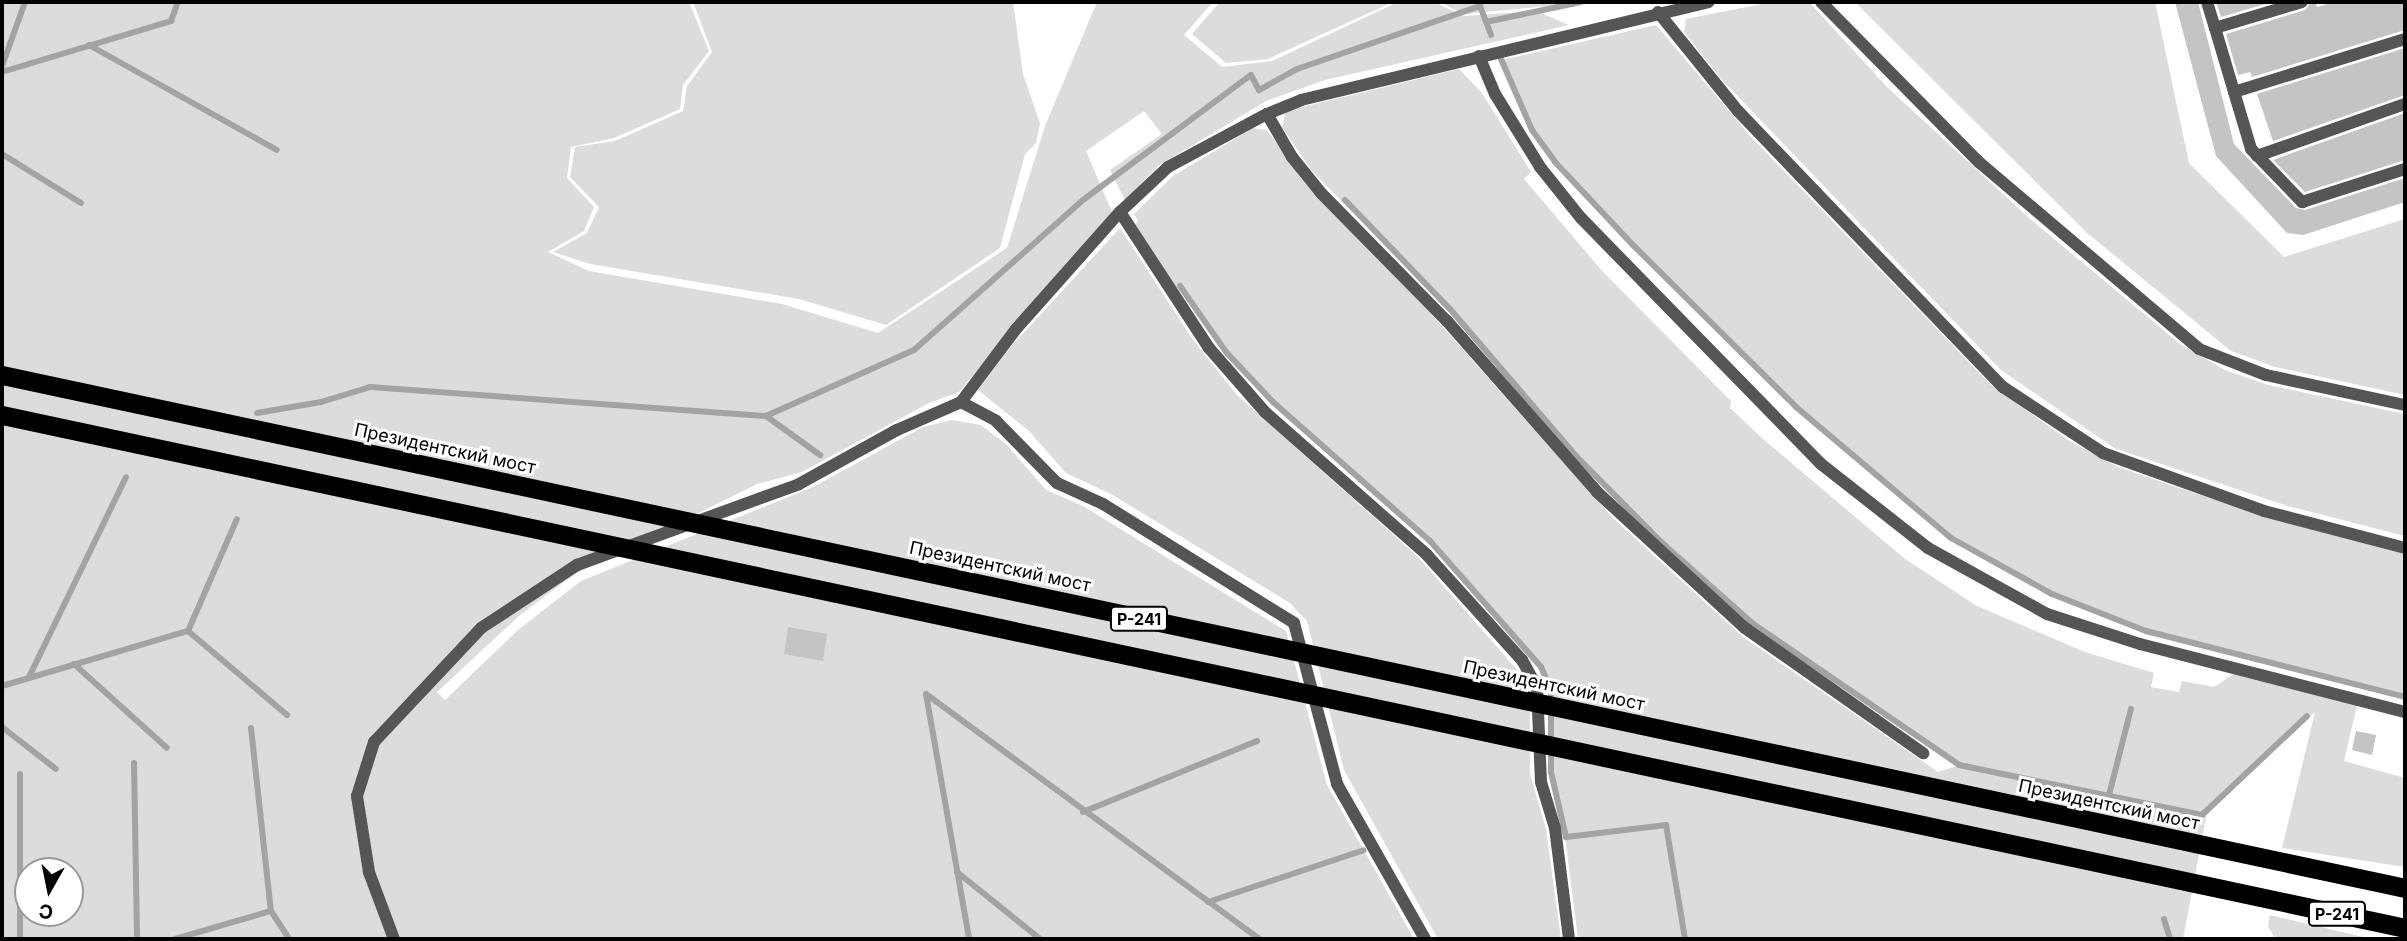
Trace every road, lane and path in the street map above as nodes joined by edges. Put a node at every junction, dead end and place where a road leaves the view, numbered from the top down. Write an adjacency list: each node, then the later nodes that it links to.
1 (1708, 2): 5 (lane)
2 (1821, 2): 17 (lane)
3 (2207, 2): 6 (lane)
4 (2302, 2): 6 (lane)
5 (1658, 12): 8 (lane); 19 (lane)
6 (2216, 27): 9 (lane)
7 (2405, 39): 9 (lane)
8 (1479, 56): 11 (lane); 20 (lane)
9 (2234, 92): 12 (lane)
10 (2405, 104): 12 (lane)
11 (1267, 114): 14 (lane); 21 (lane)
12 (2257, 156): 13 (lane)
13 (2405, 169)
14 (1120, 212): 16 (lane); 26 (lane)
15 (2, 375): 22 (highway, Президентский мост / Р-241)
16 (961, 402): 24 (lane); 25 (lane)
17 (2405, 405)
18 (2, 415): 23 (highway, Р-241)
19 (2405, 548)
20 (2405, 712)
21 (1923, 753)
22 (2405, 888)
23 (2405, 928)
24 (394, 939)
25 (1425, 939)
26 (1569, 939)

